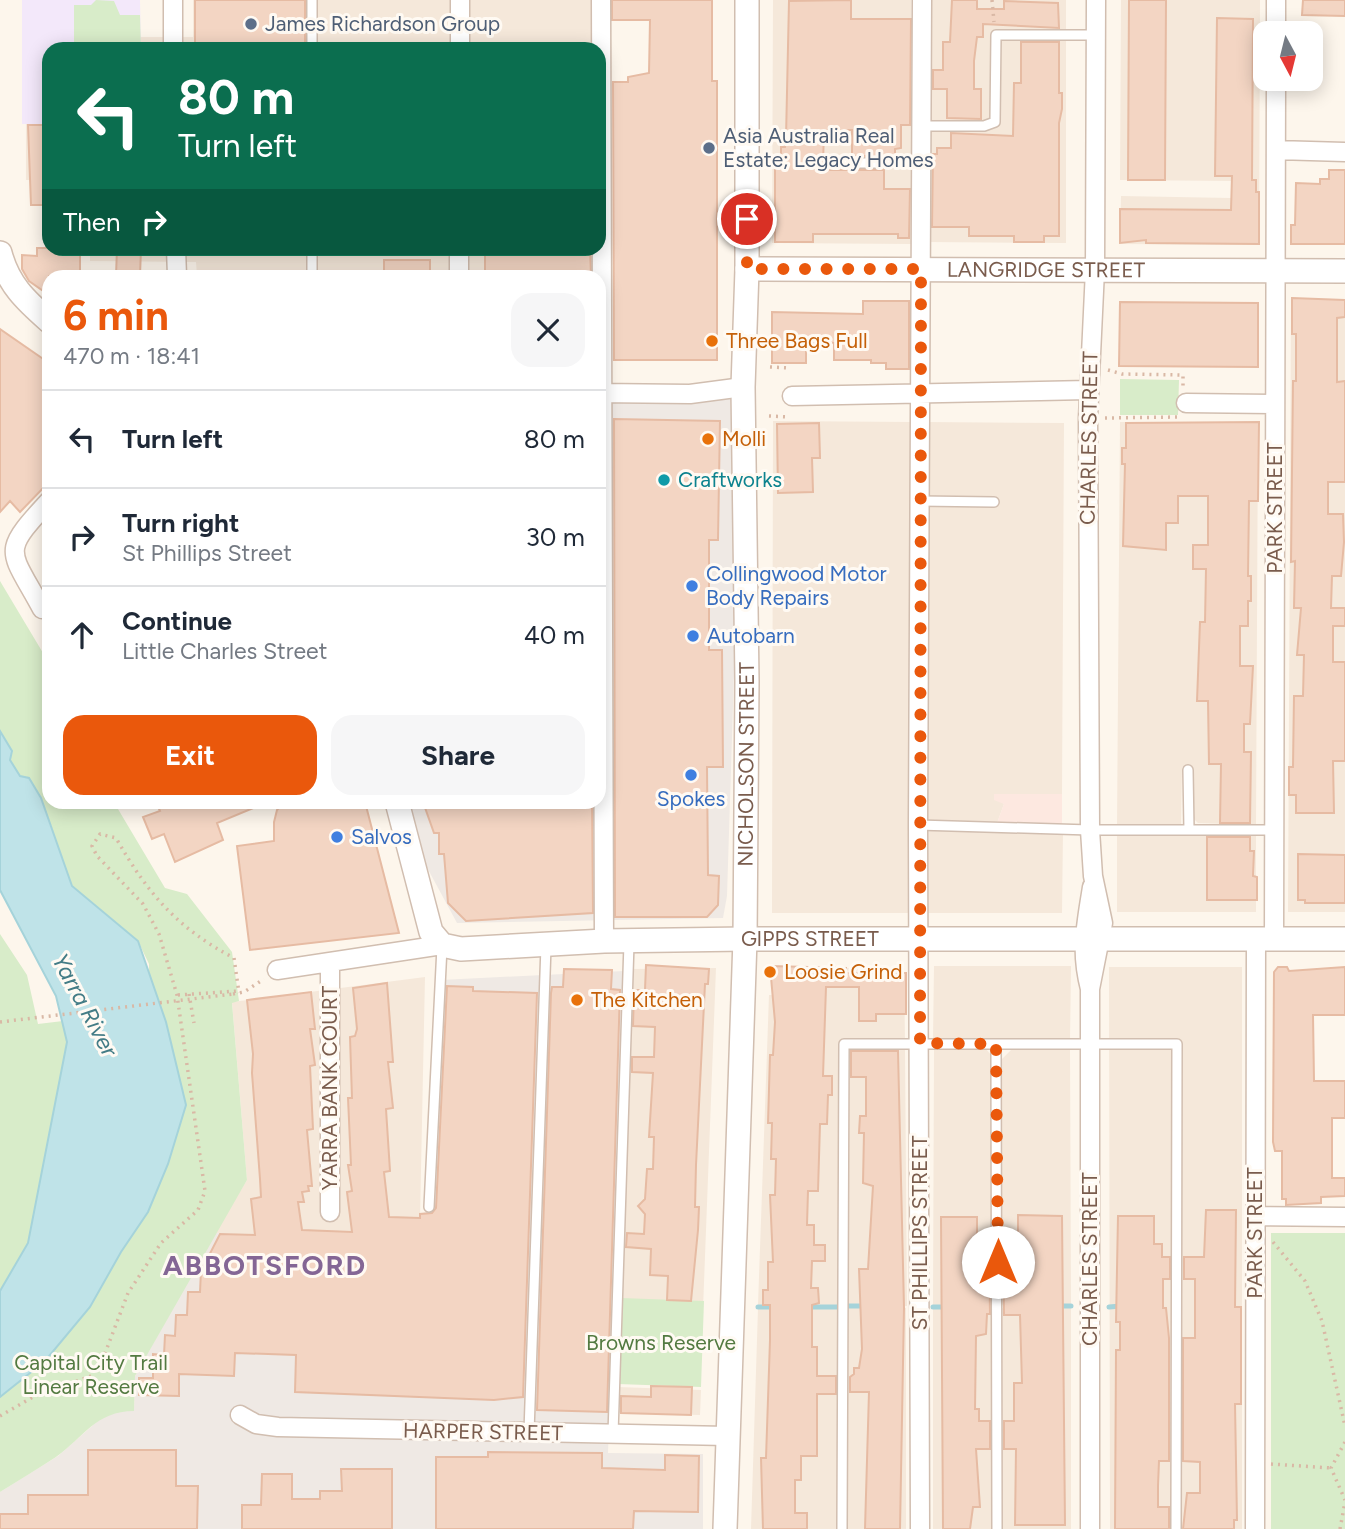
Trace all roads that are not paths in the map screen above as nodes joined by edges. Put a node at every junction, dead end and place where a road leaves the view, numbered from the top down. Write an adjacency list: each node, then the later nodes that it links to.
1 (173, 0): 11 (street)
2 (312, 0): 12 (lane)
3 (460, 0): 13 (street)
4 (601, 0): 14 (street)
5 (747, 0): 22 (street, NICHOLSON STREET)
6 (922, 0): 16 (street, ST PHILLIPS STREET)
7 (1096, 0): 10 (street, CHARLES STREET)
8 (1276, 0): 9 (street)
9 (1276, 21)
10 (1096, 36): 16 (lane); 24 (street, CHARLES STREET)
11 (173, 42)
12 (312, 42)
13 (460, 42)
14 (601, 42)
15 (1276, 91): 17 (street, PARK STREET)
16 (921, 126): 20 (street, ST PHILLIPS STREET)
17 (1276, 150): 18 (street); 25 (street, PARK STREET)
18 (1345, 152)
19 (830, 163): 20 (lane)
20 (921, 163): 23 (street, ST PHILLIPS STREET)
21 (0, 253): 27 (street)
22 (747, 269): 23 (street, LANGRIDGE STREET); 28 (street, NICHOLSON STREET)
23 (921, 269): 24 (street, LANGRIDGE STREET); 32 (street, ST PHILLIPS STREET)
24 (1095, 270): 25 (street, LANGRIDGE STREET); 29 (street, CHARLES STREET)
25 (1276, 270): 26 (street, LANGRIDGE STREET); 34 (street, PARK STREET)
26 (1345, 271)
27 (42, 315)
28 (743, 387): 30 (street); 49 (street, NICHOLSON STREET)
29 (1088, 390): 32 (street); 43 (street, CHARLES STREET)
30 (606, 394)
31 (792, 396): 32 (street)
32 (919, 396): 35 (street, ST PHILLIPS STREET)
33 (1184, 400): 34 (street)
34 (1275, 404): 45 (street, PARK STREET)
35 (919, 501): 36 (lane); 42 (street, ST PHILLIPS STREET)
36 (994, 502)
37 (42, 508): 38 (street)
38 (42, 609)
39 (1188, 770): 44 (lane)
40 (399, 809): 53 (street)
41 (603, 809): 51 (street)
42 (918, 825): 43 (lane); 47 (street, ST PHILLIPS STREET)
43 (1090, 830): 44 (lane); 46 (street, CHARLES STREET)
44 (1189, 830): 45 (lane)
45 (1275, 830): 48 (street, PARK STREET)
46 (1092, 937): 47 (street, GIPPS STREET); 48 (street, GIPPS STREET); 59 (street, CHARLES STREET)
47 (919, 938): 49 (street, GIPPS STREET); 57 (street, ST PHILLIPS STREET)
48 (1265, 938): 50 (street, GIPPS STREET); 62 (street, PARK STREET)
49 (745, 939): 52 (street, GIPPS STREET); 67 (street, NICHOLSON STREET)
50 (1345, 939)
51 (604, 941): 52 (street, GIPPS STREET); 54 (street, GIPPS STREET)
52 (629, 941): 66 (lane)
53 (442, 945): 54 (street, GIPPS STREET); 55 (street, GIPPS STREET); 60 (lane)
54 (546, 946): 65 (lane)
55 (330, 963): 56 (street, GIPPS STREET); 61 (street, YARRA BANK COURT)
56 (277, 970)
57 (920, 1043): 58 (lane); 69 (lane); 70 (street, ST PHILLIPS STREET)
58 (996, 1044): 59 (lane); 71 (lane)
59 (1091, 1044): 72 (street, CHARLES STREET); 73 (lane)
60 (429, 1207)
61 (330, 1212)
62 (1255, 1216): 63 (street); 74 (street, PARK STREET)
63 (1345, 1217)
64 (240, 1415): 65 (street, HARPER STREET)
65 (529, 1432): 66 (street, HARPER STREET)
66 (613, 1434): 67 (street, HARPER STREET)
67 (727, 1436): 68 (street, NICHOLSON STREET)
68 (724, 1529)
69 (842, 1529)
70 (920, 1529)
71 (997, 1529)
72 (1090, 1529)
73 (1176, 1529)
74 (1255, 1529)

